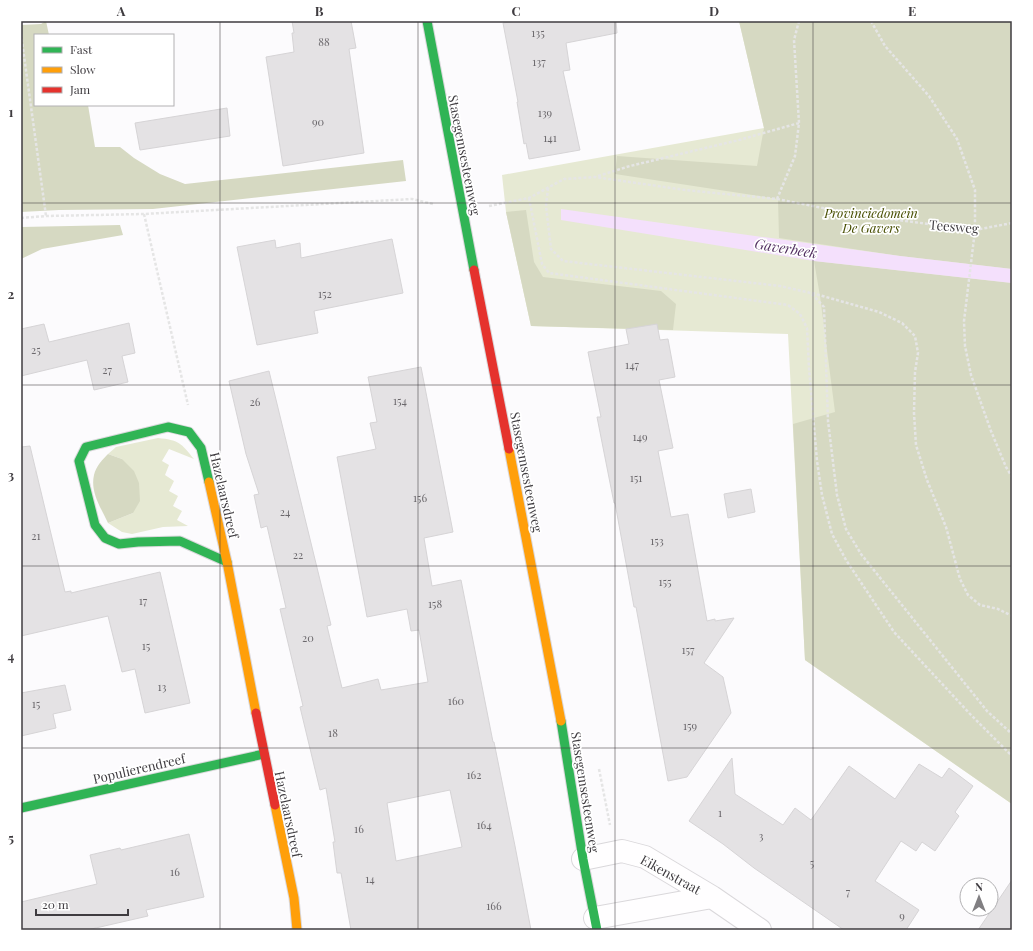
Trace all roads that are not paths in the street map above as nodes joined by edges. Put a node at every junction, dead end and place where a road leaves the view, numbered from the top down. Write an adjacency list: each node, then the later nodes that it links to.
1 (427, 21): 5 (street, Stasegemsesteenweg)
2 (226, 562): 2 (street, Hazelaarsdreef); 3 (street, Hazelaarsdreef)
3 (264, 754): 4 (street, Populierendreef); 8 (street, Hazelaarsdreef)
4 (21, 808)
5 (583, 859): 6 (street, Eikenstraat); 7 (street, Stasegemsesteenweg)
6 (712, 897): 7 (street, Eikenstraat); 9 (street, Eikenstraat)
7 (596, 924)
8 (297, 930)
9 (760, 930)

